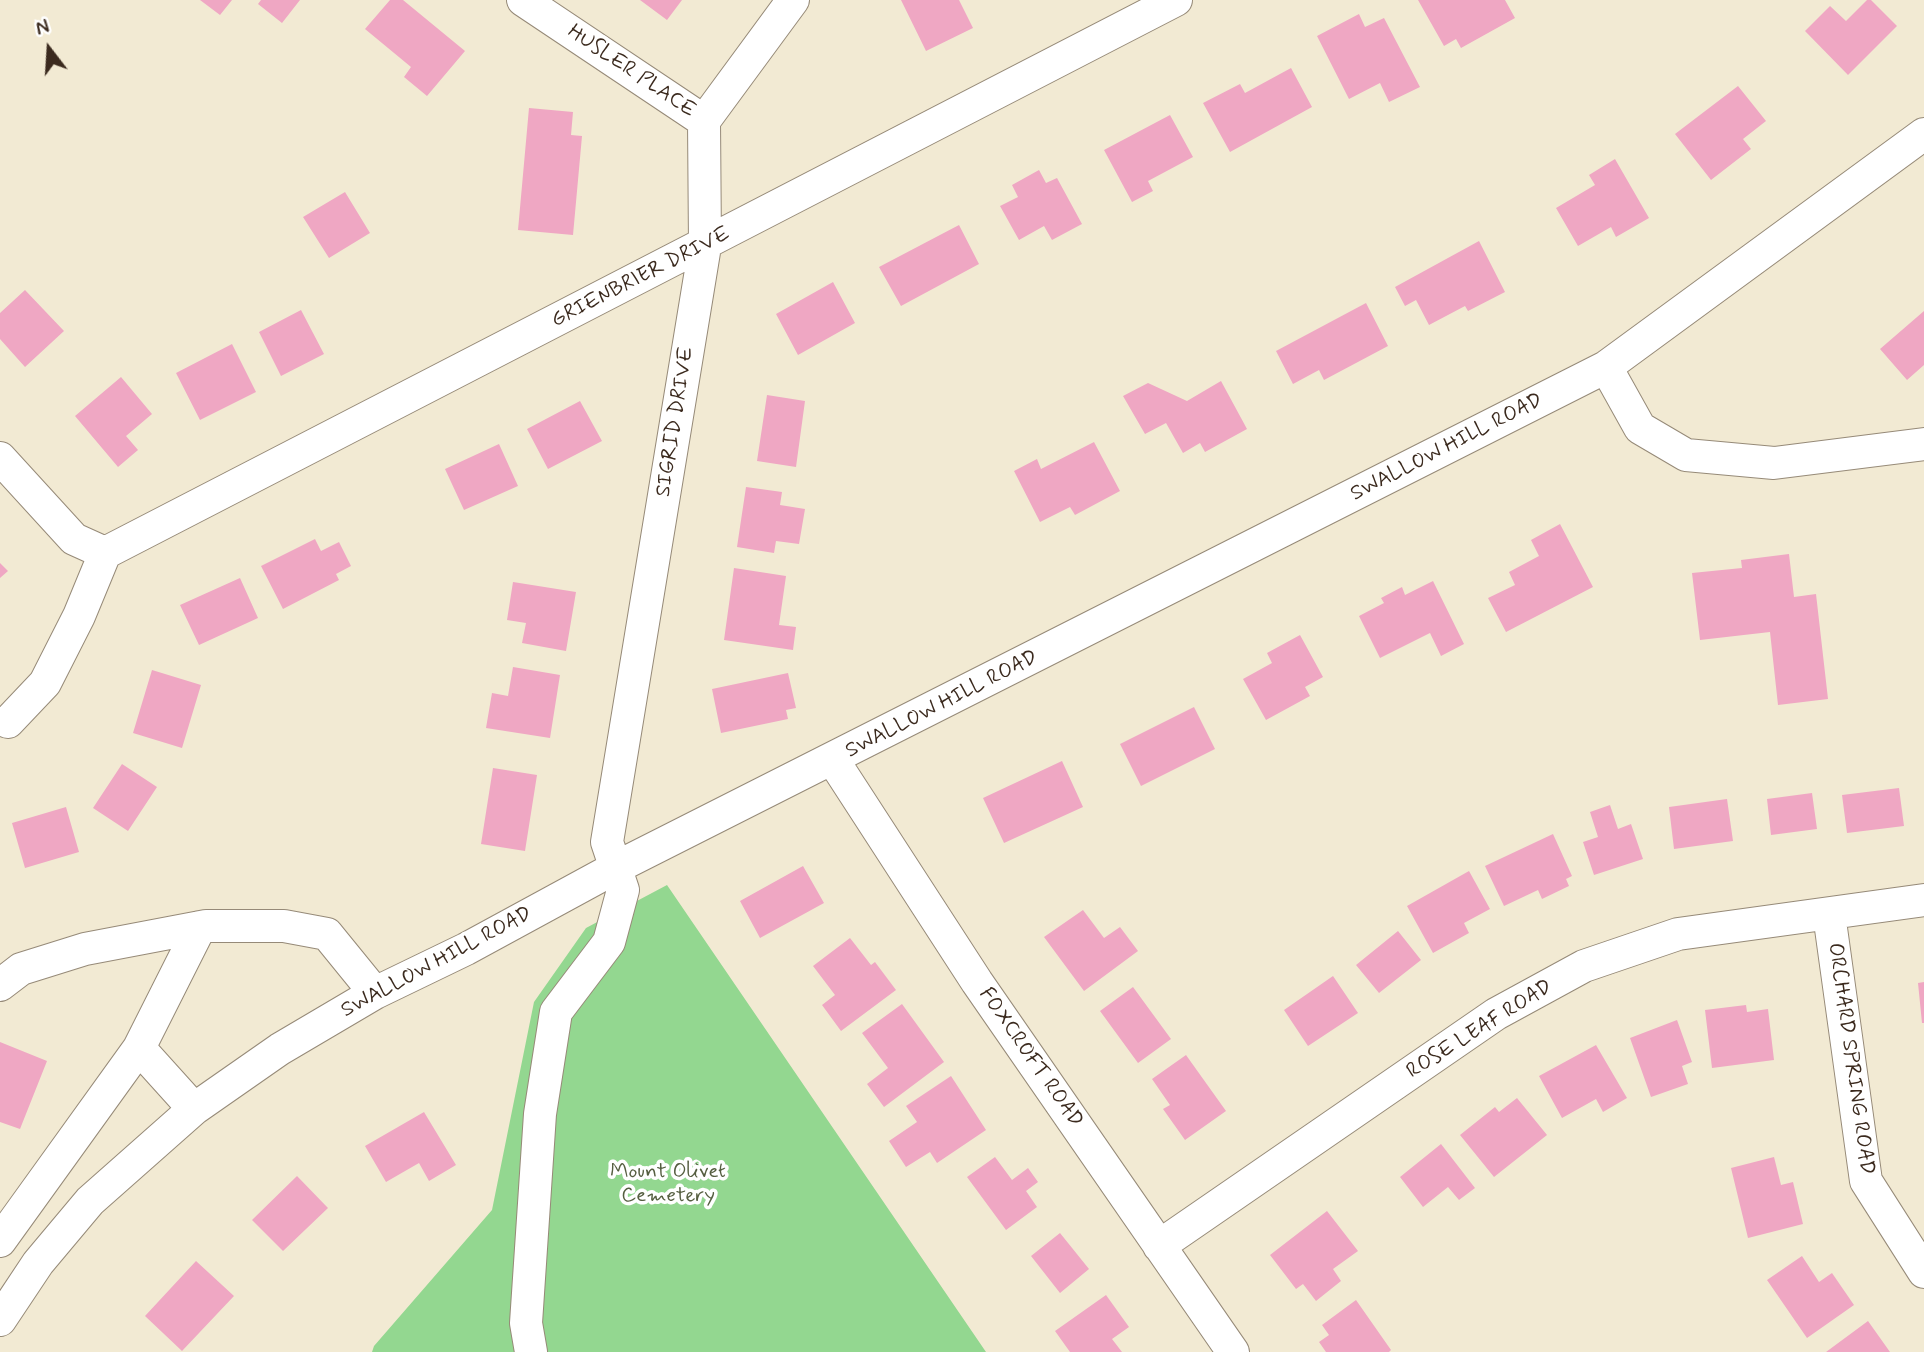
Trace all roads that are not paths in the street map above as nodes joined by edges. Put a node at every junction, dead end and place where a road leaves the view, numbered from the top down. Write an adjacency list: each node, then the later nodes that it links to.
1 (523, 0): 4 (street, HUSLER PLACE)
2 (793, 0): 4 (street)
3 (1176, 0): 6 (street, GRIENBRIER DRIVE)
4 (704, 121): 6 (street, SIGRID DRIVE)
5 (1924, 134): 7 (street, SWALLOW HILL ROAD)
6 (705, 246): 10 (street, GRIENBRIER DRIVE); 13 (street, SIGRID DRIVE)
7 (1606, 367): 8 (street); 12 (street, SWALLOW HILL ROAD)
8 (1924, 444)
9 (0, 458): 10 (street)
10 (105, 553): 11 (street)
11 (8, 722)
12 (833, 760): 13 (street, SWALLOW HILL ROAD); 22 (street, FOXCROFT ROAD)
13 (615, 868): 18 (street, SWALLOW HILL ROAD); 25 (street, SIGRID DRIVE)
14 (1924, 900): 15 (street, ROSE LEAF ROAD)
15 (1829, 914): 22 (street, ROSE LEAF ROAD); 23 (street, ORCHARD SPRING ROAD)
16 (200, 927): 17 (street); 18 (street); 19 (street)
17 (0, 985)
18 (375, 993): 20 (street, SWALLOW HILL ROAD)
19 (139, 1048): 20 (street); 21 (street)
20 (194, 1109): 24 (street, SWALLOW HILL ROAD)
21 (0, 1241)
22 (1160, 1246): 26 (street, FOXCROFT ROAD)
23 (1924, 1272)
24 (0, 1320)
25 (531, 1352)
26 (1233, 1352)

